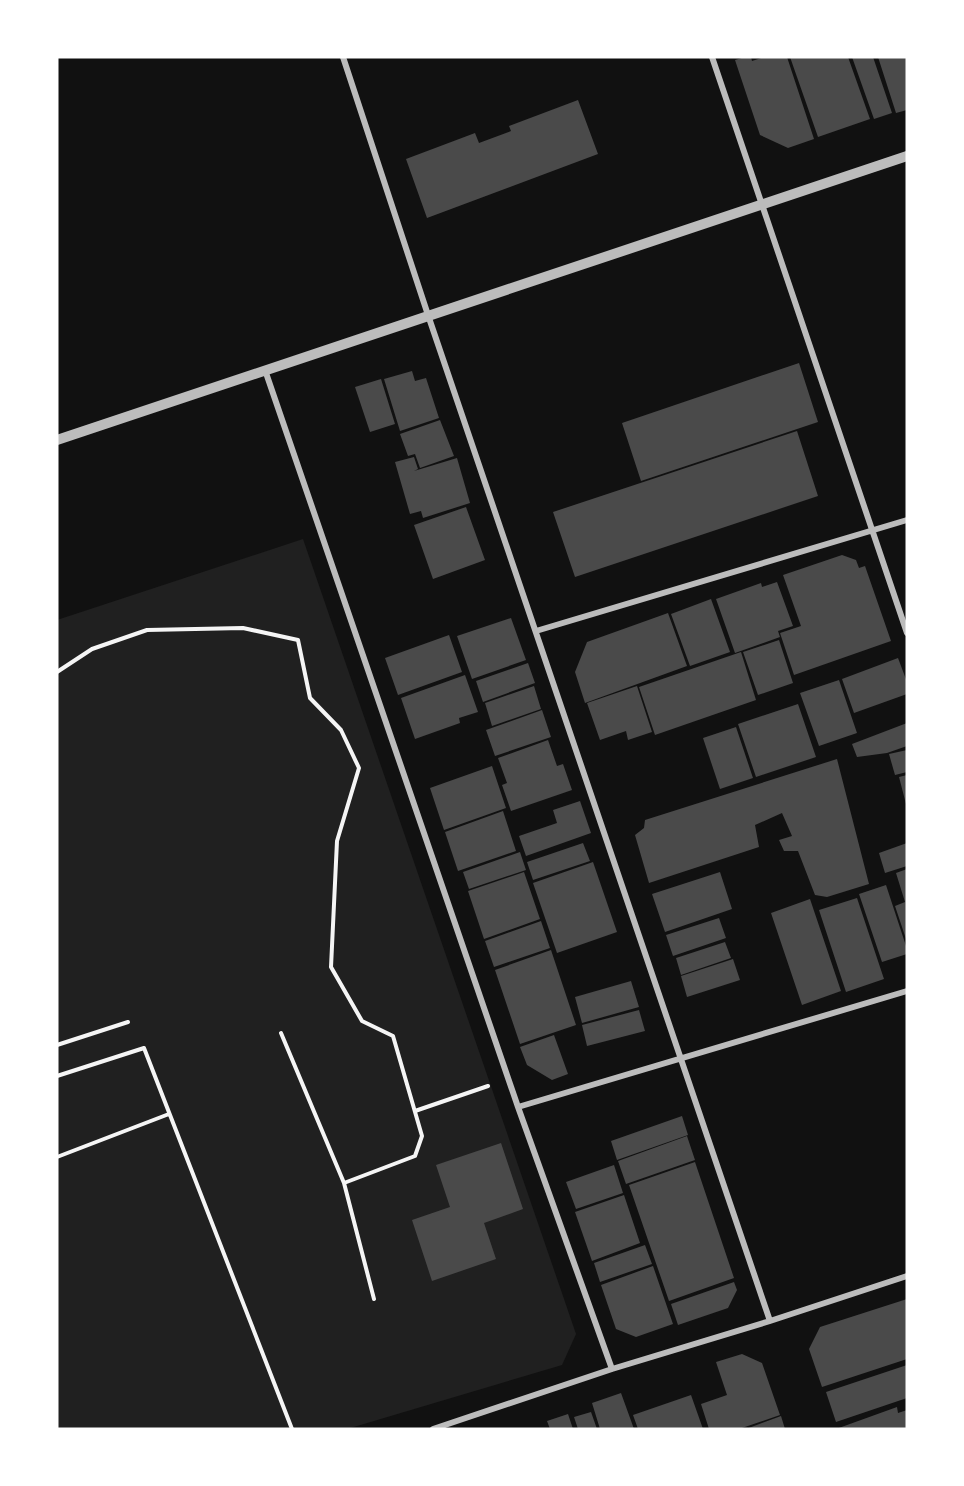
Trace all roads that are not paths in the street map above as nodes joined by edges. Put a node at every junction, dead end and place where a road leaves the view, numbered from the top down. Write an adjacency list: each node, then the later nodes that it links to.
1 (343, 57): 5 (street)
2 (712, 57): 4 (street)
3 (907, 156): 4 (street)
4 (762, 203): 5 (street); 9 (street)
5 (428, 315): 6 (street); 10 (street)
6 (265, 370): 7 (street); 14 (street)
7 (57, 440)
8 (907, 520): 9 (street)
9 (872, 532): 10 (street); 11 (street)
10 (536, 631): 13 (street)
11 (907, 633)
12 (907, 992): 13 (street)
13 (682, 1059): 14 (street); 16 (street)
14 (518, 1107): 17 (street)
15 (907, 1276): 16 (street)
16 (770, 1321): 17 (street)
17 (612, 1369): 18 (street)
18 (433, 1429)

